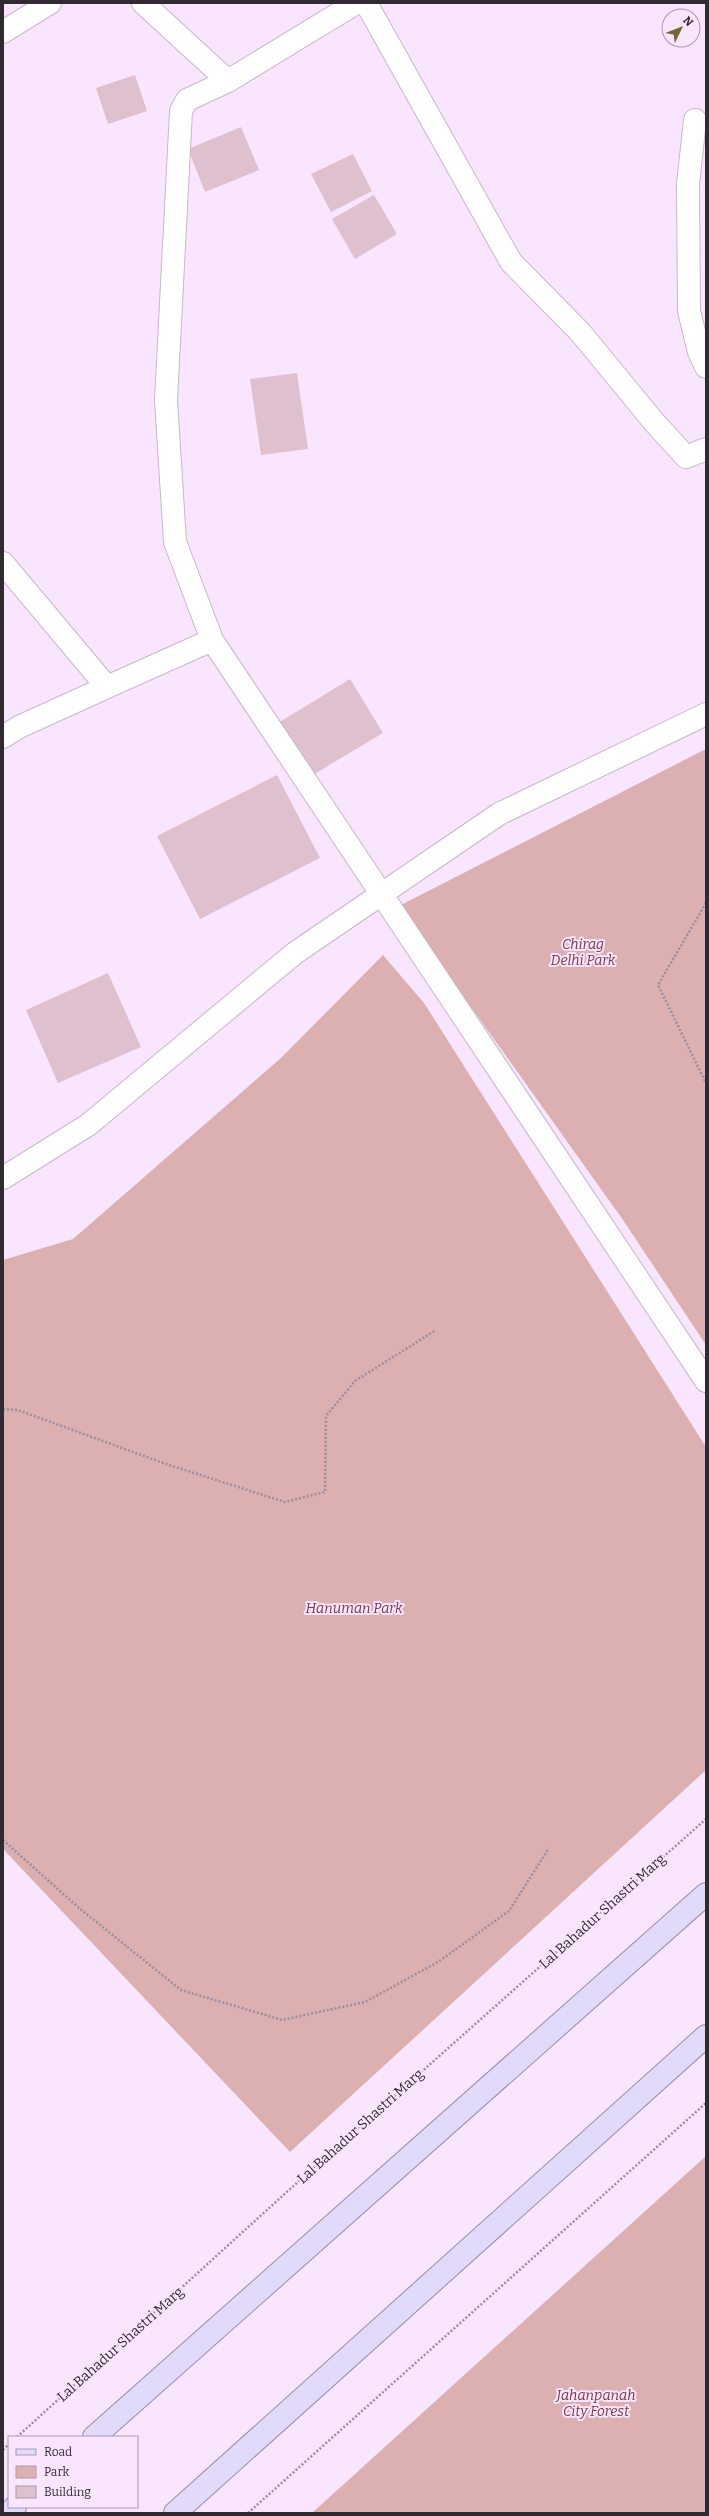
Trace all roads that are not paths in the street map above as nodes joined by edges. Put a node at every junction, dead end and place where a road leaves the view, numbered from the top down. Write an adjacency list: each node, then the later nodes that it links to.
1 (50, 3): 5 (street)
2 (142, 3): 6 (street)
3 (356, 3): 6 (street)
4 (366, 3): 9 (street)
5 (3, 32)
6 (228, 80): 11 (street)
7 (695, 120): 8 (street)
8 (706, 367)
9 (706, 449)
10 (3, 563): 12 (street)
11 (212, 640): 12 (street); 15 (street)
12 (107, 687): 14 (street)
13 (706, 714): 15 (street)
14 (3, 737)
15 (380, 893): 16 (street); 17 (street)
16 (3, 1178)
17 (706, 1381)
18 (706, 1894): 20 (main road)
19 (706, 2036): 21 (main road)
20 (95, 2436)
21 (175, 2513)

